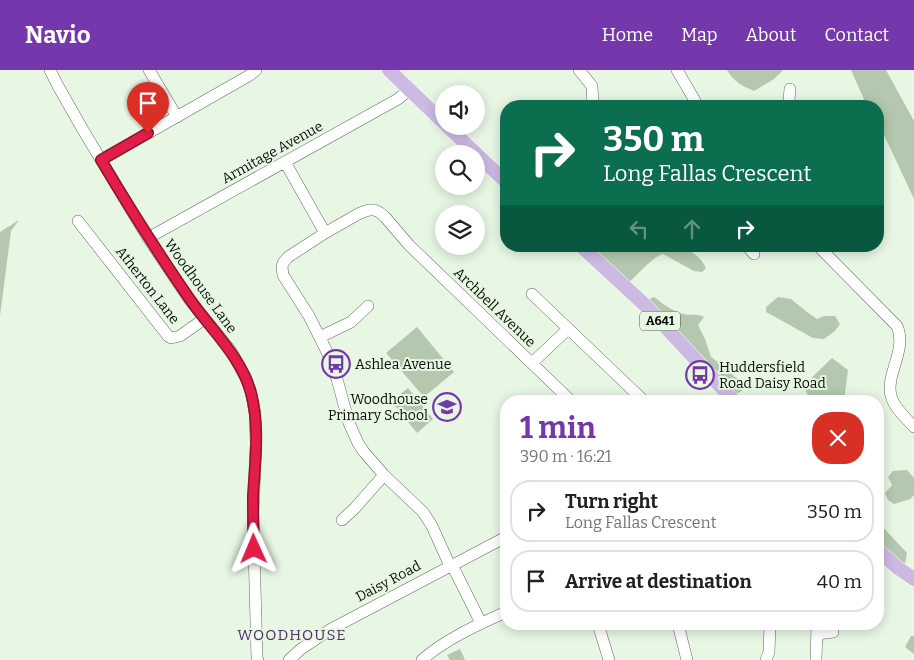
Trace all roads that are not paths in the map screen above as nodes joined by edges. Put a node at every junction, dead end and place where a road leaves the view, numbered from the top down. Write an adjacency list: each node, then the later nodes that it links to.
1 (50, 70): 13 (street, Woodhouse Lane)
2 (149, 70): 11 (street)
3 (256, 70): 11 (street)
4 (389, 70): 7 (main road)
5 (579, 70): 8 (street)
6 (678, 70): 9 (street)
7 (409, 90): 10 (main road); 14 (street, Armitage Avenue)
8 (593, 100)
9 (695, 100)
10 (435, 115)
11 (178, 117): 13 (street)
12 (456, 135): 15 (main road)
13 (101, 160): 18 (street, Woodhouse Lane)
14 (285, 162): 17 (street); 18 (street, Armitage Avenue)
15 (500, 176)
16 (78, 220): 23 (street, Atherton Lane)
17 (325, 233): 25 (street); 26 (street, Archbell Avenue)
18 (148, 238): 23 (street, Woodhouse Lane)
19 (588, 252): 29 (main road, A641)
20 (824, 252): 30 (street)
21 (532, 294): 24 (street)
22 (368, 306): 25 (street)
23 (204, 319): 45 (street, Woodhouse Lane)
24 (568, 329): 26 (street); 28 (street)
25 (320, 337): 31 (street)
26 (532, 364): 27 (street, Archbell Avenue)
27 (565, 395)
28 (638, 395)
29 (726, 395)
30 (914, 426)
31 (384, 475): 32 (street); 35 (street)
32 (342, 520)
33 (500, 540): 35 (street, Daisy Road)
34 (884, 555): 36 (main road)
35 (451, 566): 38 (street); 46 (street, Daisy Road)
36 (914, 579)
37 (500, 615): 38 (street)
38 (481, 623): 47 (street)
39 (600, 630): 48 (street)
40 (680, 630): 49 (street)
41 (770, 630): 50 (street)
42 (816, 630): 51 (street)
43 (822, 630): 44 (street)
44 (833, 632)
45 (257, 659)
46 (289, 660)
47 (422, 660)
48 (609, 660)
49 (687, 660)
50 (766, 660)
51 (816, 660)

